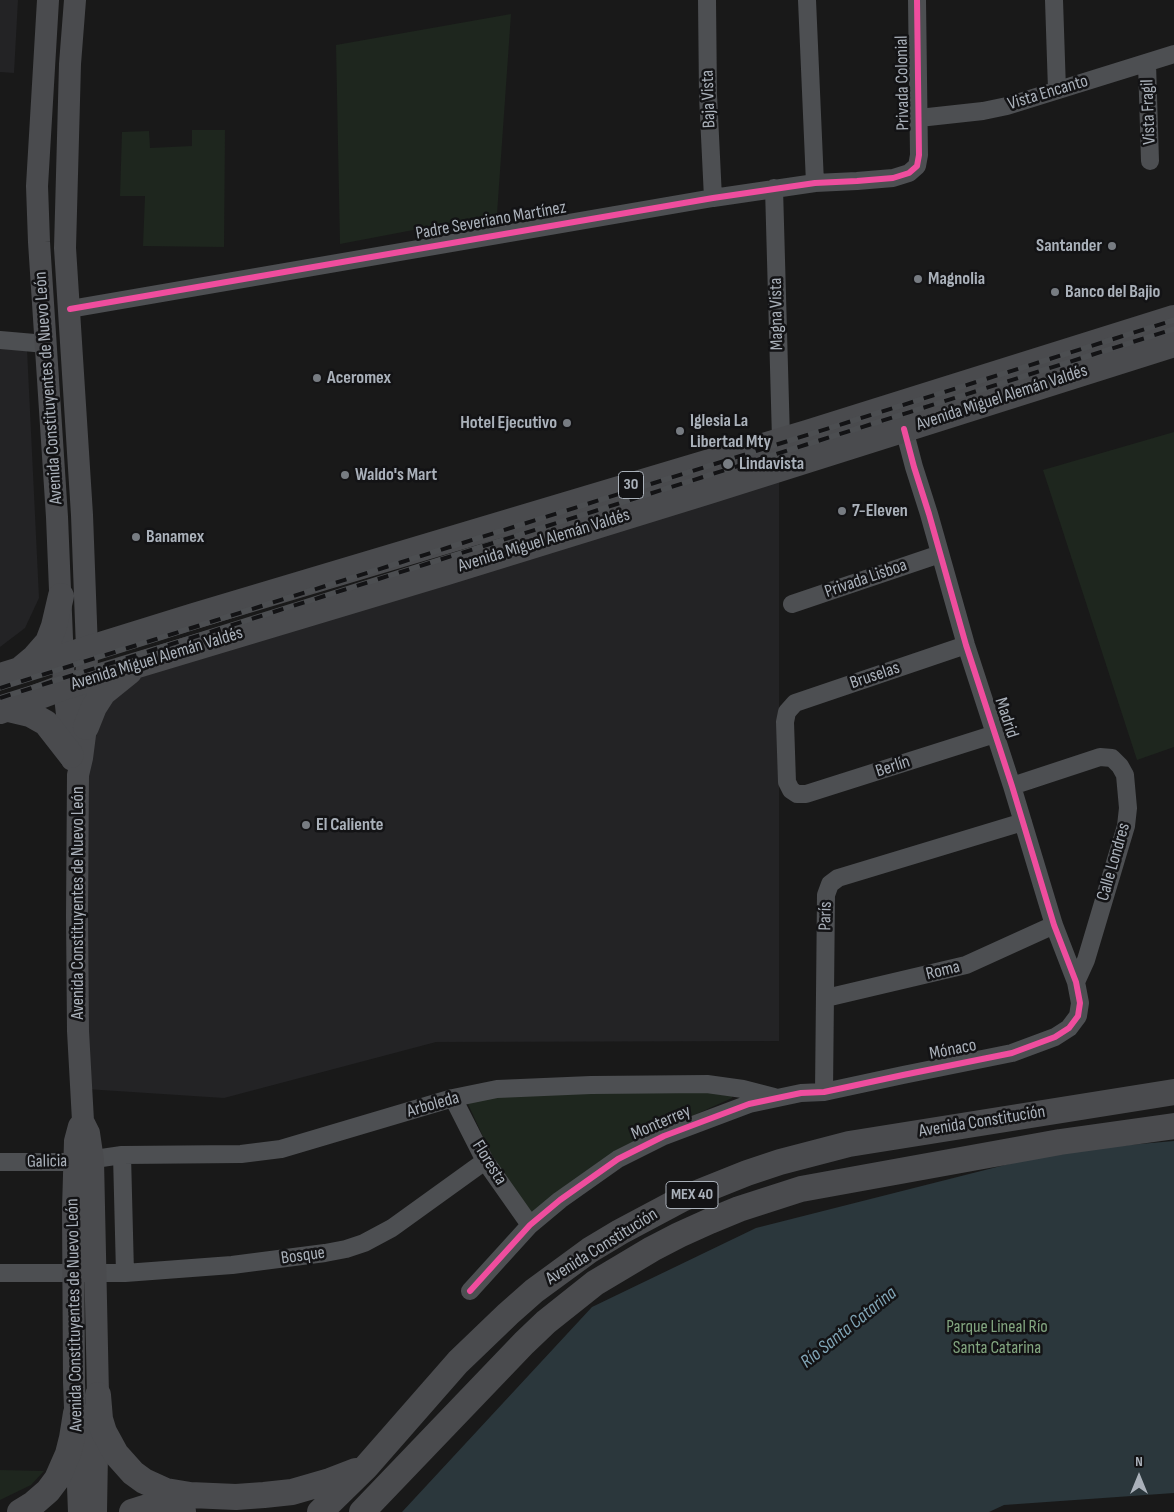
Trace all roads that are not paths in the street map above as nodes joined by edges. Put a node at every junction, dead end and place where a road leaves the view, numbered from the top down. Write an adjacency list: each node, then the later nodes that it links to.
1 (48, 0): 21 (main road, Avenida Constituyentes de Nuevo León)
2 (707, 0): 15 (street, Baja Vista)
3 (806, 0): 13 (street)
4 (917, 0): 10 (street, Privada Colonial)
5 (1054, 0): 9 (street)
6 (74, 1): 16 (main road, Avenida Constituyentes de Nuevo León)
7 (1174, 54): 8 (street, Vista Encanto)
8 (1147, 63): 9 (street, Vista Encanto); 11 (street, Vista Fragil)
9 (1057, 90): 10 (street, Vista Encanto)
10 (919, 118): 12 (street, Privada Colonial)
11 (1150, 161)
12 (917, 166): 13 (street, Padre Severiano Martínez)
13 (815, 184): 14 (street, Padre Severiano Martínez)
14 (774, 188): 15 (street, Padre Severiano Martínez); 26 (street, Magna Vista)
15 (713, 198): 16 (street, Padre Severiano Martínez)
16 (70, 309): 32 (main road, Avenida Constituyentes de Nuevo León)
17 (1174, 318): 20 (highway, Avenida Miguel Alemán Valdés / 30)
18 (1174, 334): 20 (highway)
19 (0, 340): 21 (street)
20 (1091, 343): 23 (highway, Avenida Miguel Alemán Valdés / 30)
21 (46, 344): 29 (main road, Avenida Constituyentes de Nuevo León)
22 (1174, 344): 24 (highway, Avenida Miguel Alemán Valdés / 30)
23 (974, 380): 24 (highway); 25 (highway, Avenida Miguel Alemán Valdés / 30)
24 (904, 429): 25 (highway); 27 (highway, Avenida Miguel Alemán Valdés / 30); 28 (street, Madrid)
25 (806, 433): 26 (highway, Avenida Miguel Alemán Valdés / 30)
26 (781, 440): 27 (highway); 32 (highway, Avenida Miguel Alemán Valdés / 30)
27 (709, 490): 33 (highway, Avenida Miguel Alemán Valdés / 30)
28 (940, 554): 30 (street, Privada Lisboa); 31 (street, Madrid)
29 (61, 596): 32 (main road, Avenida Constituyentes de Nuevo León); 34 (highway)
30 (792, 604)
31 (966, 645): 38 (street, Madrid); 41 (street, Bruselas)
32 (75, 653): 34 (highway, Avenida Miguel Alemán Valdés / 30); 35 (main road, Avenida Constituyentes de Nuevo León)
33 (141, 664): 35 (highway, Avenida Miguel Alemán Valdés / 30); 37 (highway)
34 (10, 673)
35 (75, 683): 36 (highway, Avenida Miguel Alemán Valdés / 30); 37 (main road, Avenida Constituyentes de Nuevo León); 39 (main road, Avenida Constituyentes de Nuevo León)
36 (4, 710): 39 (highway)
37 (86, 727): 39 (main road, Avenida Constituyentes de Nuevo León)
38 (996, 734): 40 (street, Madrid); 41 (street, Berlín)
39 (74, 765): 53 (main road, Avenida Constituyentes de Nuevo León)
40 (1012, 786): 42 (street, Madrid); 44 (street, Calle Londres)
41 (791, 790)
42 (1023, 822): 43 (street, Madrid); 45 (street, París)
43 (1054, 925): 44 (street, Madrid); 45 (street, Roma)
44 (1076, 982): 46 (street, Madrid)
45 (826, 998): 47 (street, París)
46 (1078, 1016): 47 (street, Mónaco)
47 (824, 1092): 50 (street, Monterrey)
48 (1174, 1092): 63 (highway, Avenida Constitución / MEX 40)
49 (453, 1098): 50 (street, Arboleda); 52 (street, Arboleda); 54 (street, Floresta)
50 (777, 1098): 56 (street, Monterrey)
51 (1174, 1126): 70 (highway, Avenida Constitución / MEX 40)
52 (122, 1155): 53 (street, Arboleda); 59 (street)
53 (84, 1161): 55 (street, Galicia); 58 (main road, Avenida Constituyentes de Nuevo León)
54 (485, 1161): 56 (street, Floresta); 59 (street, Bosque)
55 (0, 1162)
56 (530, 1225): 60 (street, Monterrey)
57 (0, 1273): 58 (street, Bosque)
58 (85, 1273): 59 (street, Bosque); 61 (main road, Avenida Constituyentes de Nuevo León); 62 (main road, Avenida Constituyentes de Nuevo León)
59 (125, 1273)
60 (470, 1291)
61 (98, 1395): 63 (highway); 66 (main road, Avenida Constituyentes de Nuevo León)
62 (76, 1413): 64 (highway); 65 (main road, Avenida Constituyentes de Nuevo León)
63 (366, 1467): 69 (highway, Avenida Constitución / MEX 40)
64 (20, 1512)
65 (79, 1512)
66 (96, 1512)
67 (132, 1512): 68 (highway)
68 (183, 1512)
69 (320, 1512)
70 (362, 1512)

